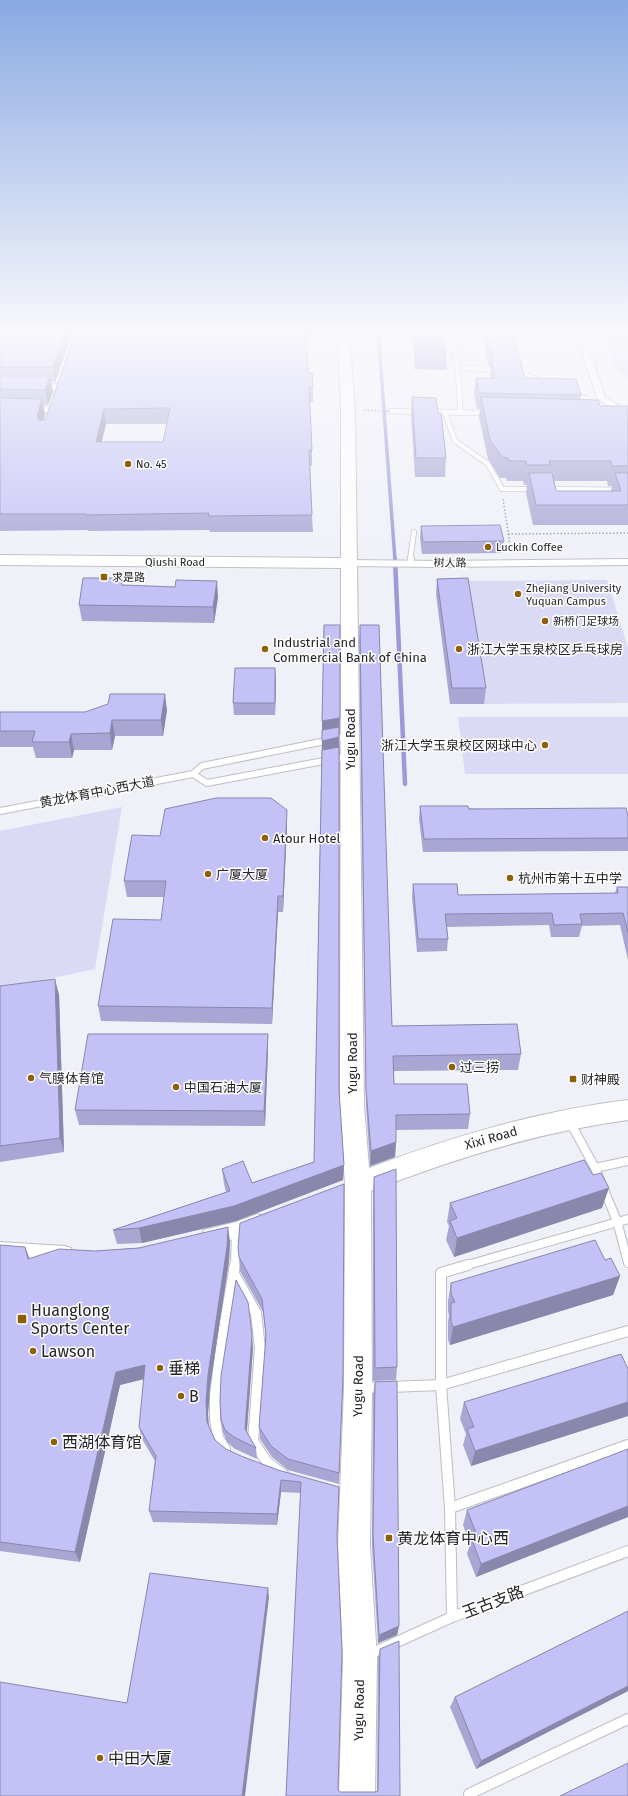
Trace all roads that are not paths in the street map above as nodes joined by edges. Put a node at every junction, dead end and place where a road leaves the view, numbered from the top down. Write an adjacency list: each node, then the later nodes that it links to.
1 (348, 413): 13 (main road, Yugu Road)
2 (440, 413): 3 (lane)
3 (445, 413): 4 (lane); 8 (lane)
4 (461, 413): 5 (lane)
5 (492, 414)
6 (624, 414): 7 (lane)
7 (628, 416)
8 (628, 490)
9 (414, 532): 14 (lane)
10 (628, 558): 15 (street, 树人路)
11 (0, 560): 13 (main road, Qiushi Road)
12 (628, 562): 15 (street, 树人路)
13 (350, 563): 14 (street); 16 (main road, Yugu Road)
14 (405, 563): 15 (street)
15 (426, 563)
16 (350, 746): 17 (lane, 黄龙体育中心西大道); 17 (lane); 23 (main road, Yugu Road)
17 (193, 774): 18 (lane, 黄龙体育中心西大道)
18 (0, 811)
19 (628, 1110): 20 (main road, Xixi Road)
20 (568, 1118): 22 (lane); 23 (main road, Xixi Road)
21 (628, 1161): 22 (lane)
22 (595, 1168): 26 (lane)
23 (351, 1186): 35 (main road, Yugu Road)
24 (272, 1216): 27 (street)
25 (628, 1219): 26 (lane)
26 (617, 1221): 31 (lane); 34 (lane)
27 (236, 1230): 28 (street); 32 (lane)
28 (193, 1240)
29 (0, 1250): 30 (street)
30 (78, 1254)
31 (628, 1263)
32 (234, 1274): 37 (lane); 38 (lane)
33 (628, 1331): 34 (lane)
34 (441, 1386): 35 (lane); 39 (lane)
35 (358, 1389): 42 (main road, Yugu Road)
36 (628, 1445): 39 (lane)
37 (231, 1453)
38 (261, 1468)
39 (450, 1508): 41 (lane)
40 (628, 1551): 41 (lane, 玉古支路)
41 (452, 1617): 42 (lane, 玉古支路)
42 (360, 1659): 45 (main road, Yugu Road)
43 (628, 1719): 44 (lane)
44 (469, 1794)
45 (357, 1796)

